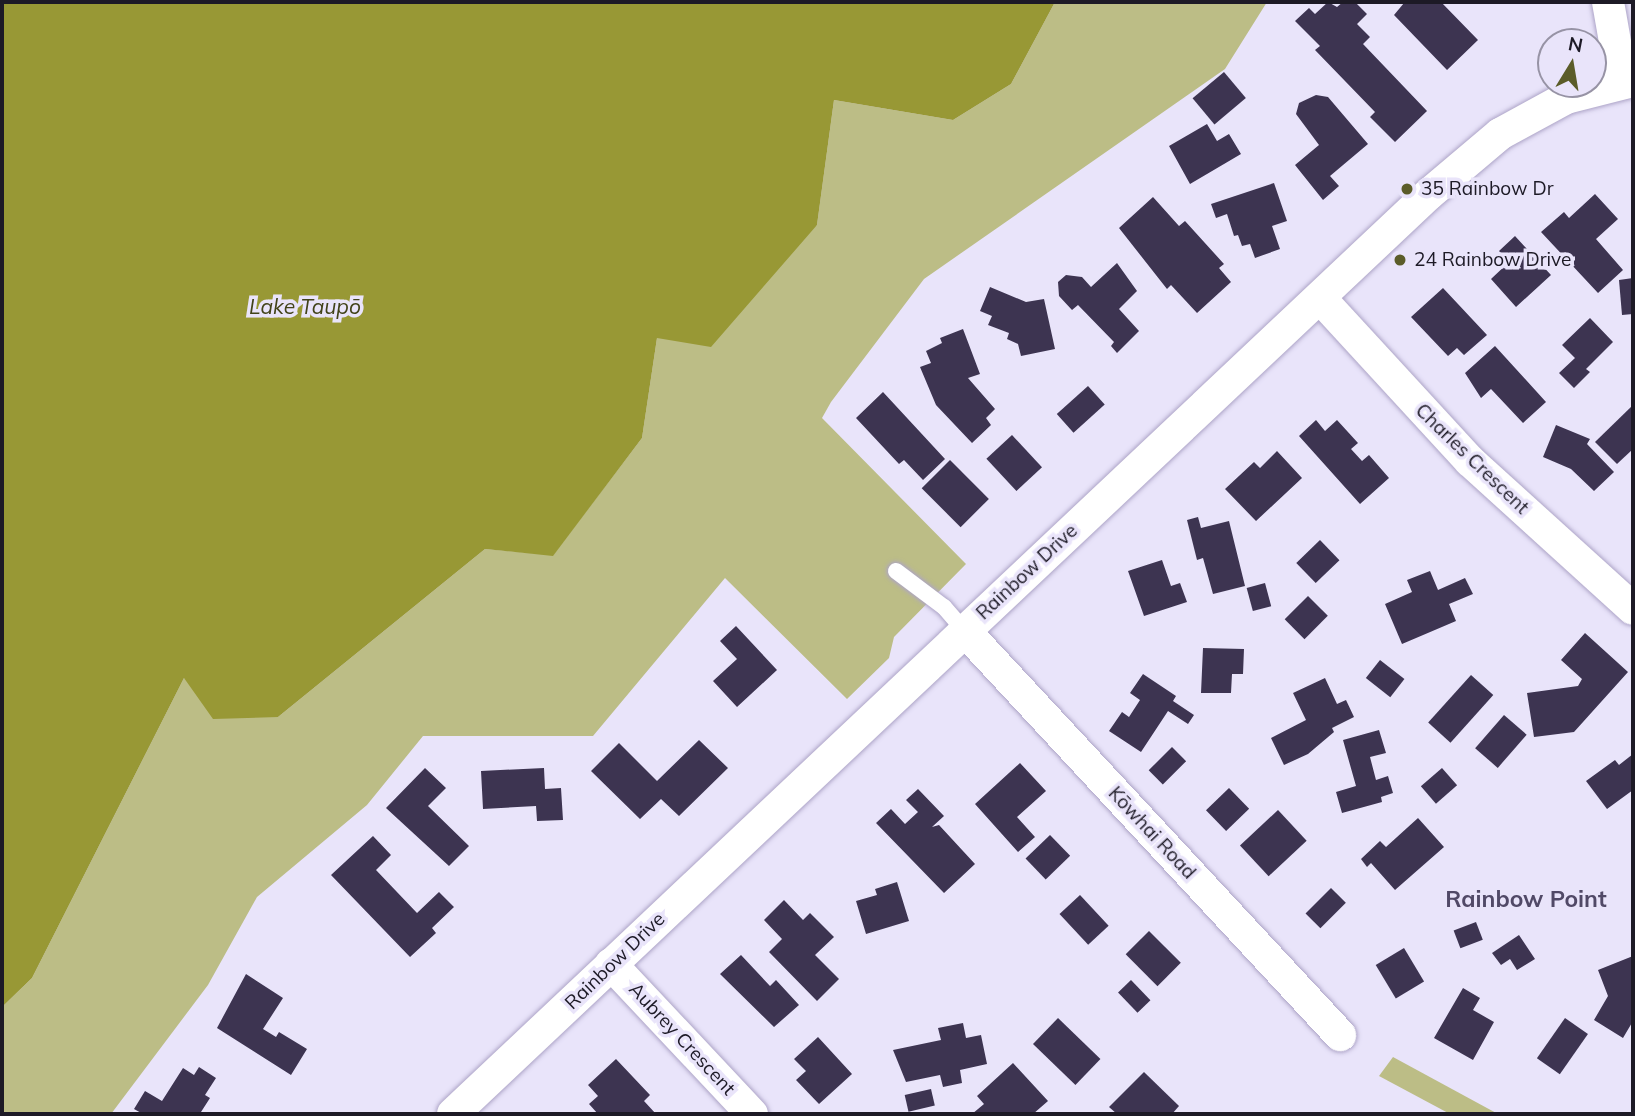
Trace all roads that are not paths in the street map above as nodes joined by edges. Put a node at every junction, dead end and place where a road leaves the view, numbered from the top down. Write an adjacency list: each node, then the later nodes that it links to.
1 (1608, 2): 2 (street)
2 (1628, 81): 3 (street, Rainbow Drive)
3 (1321, 299): 5 (street, Charles Crescent); 6 (street, Rainbow Drive)
4 (896, 571): 6 (lane)
5 (1633, 609)
6 (964, 630): 7 (street, Rainbow Drive); 8 (street, Kōwhai Road)
7 (611, 964): 9 (street, Rainbow Drive); 10 (street, Aubrey Crescent)
8 (1339, 1035)
9 (453, 1114)
10 (752, 1114)

